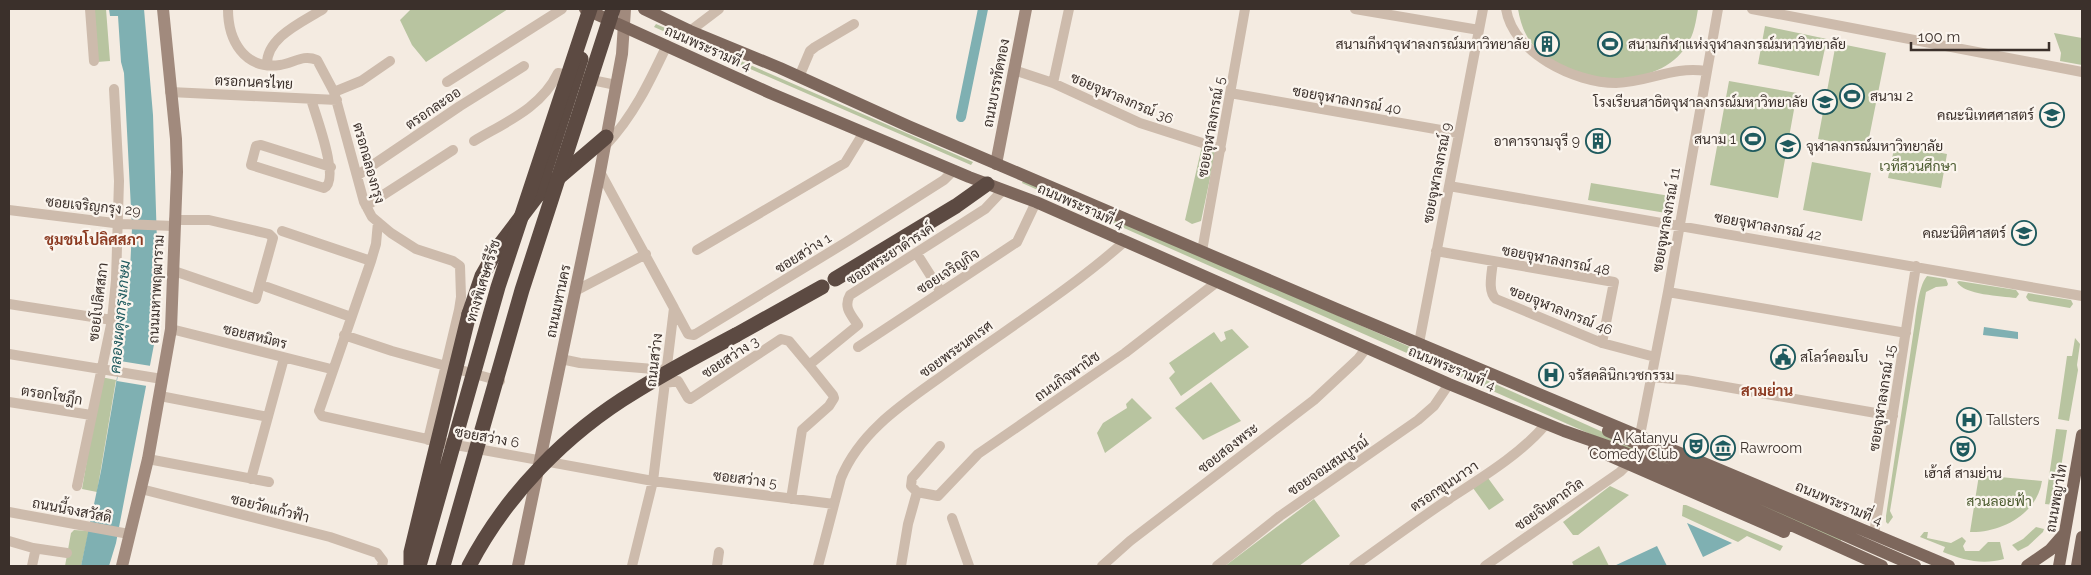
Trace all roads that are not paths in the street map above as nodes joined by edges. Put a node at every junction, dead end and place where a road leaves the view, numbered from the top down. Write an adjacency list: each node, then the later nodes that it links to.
1 (90, 9): 25 (street)
2 (163, 9): 38 (main road, ถนนมหาพฤฒาราม)
3 (228, 9): 27 (street)
4 (323, 9): 27 (street)
5 (562, 9): 34 (street, ตรอกละออ)
6 (613, 9): 146 (highway, bridge)
7 (625, 9): 21 (main road)
8 (634, 9): 21 (main road)
9 (644, 9): 23 (main road, ถนนพระรามที่ 4)
10 (719, 9): 23 (street)
11 (1026, 9): 29 (main road, ถนนบรรทัดทอง)
12 (1069, 9): 35 (street)
13 (1245, 9): 39 (street, ซอยจุฬาลงกรณ์ 5)
14 (1354, 9): 22 (street)
15 (1483, 9): 22 (street, ซอยจุฬาลงกรณ์ 9)
16 (1506, 9): 30 (street)
17 (1718, 9): 30 (street, ซอยจุฬาลงกรณ์ 11)
18 (1752, 9): 31 (street)
19 (590, 10): 21 (main road, ถนนพระรามที่ 4); 32 (highway); 145 (highway, ทางพิเศษศรีรัช, bridge)
20 (854, 24): 33 (street)
21 (627, 27): 24 (main road, ถนนพระรามที่ 4); 36 (main road, ถนนมหานคร)
22 (1479, 30): 43 (street, ซอยจุฬาลงกรณ์ 9)
23 (690, 31): 33 (main road, ถนนพระรามที่ 4)
24 (667, 45): 42 (main road, ถนนพระรามที่ 4); 45 (street)
25 (94, 61)
26 (390, 61): 40 (street)
27 (267, 65): 40 (street, ตรอกฉลองกรุง)
28 (524, 66): 52 (street, ตรอกละออ)
29 (1014, 70): 35 (street, ซอยจุฬาลงกรณ์ 36); 48 (main road, ถนนบรรทัดทอง)
30 (1706, 71): 63 (street, ซอยจุฬาลงกรณ์ 11)
31 (2082, 72)
32 (575, 77): 36 (street); 44 (street); 56 (highway)
33 (799, 77): 48 (main road, ถนนพระรามที่ 4)
34 (447, 82)
35 (1053, 83): 46 (street, ซอยจุฬาลงกรณ์ 36)
36 (616, 85): 45 (main road, ถนนมหานคร)
37 (114, 89): 62 (street, ซอยโปลิศสภา)
38 (170, 92): 41 (street, ตรอกนครไทย); 61 (main road, ถนนมหาพฤฒาราม)
39 (1230, 93): 43 (street, ซอยจุฬาลงกรณ์ 40); 46 (street, ซอยจุฬาลงกรณ์ 5)
40 (336, 96): 41 (street, ตรอกนครไทย); 52 (street, ตรอกฉลองกรุง)
41 (311, 99): 49 (street)
42 (864, 132): 50 (main road, ถนนพระรามที่ 4); 66 (street)
43 (1458, 133): 54 (street, ซอยจุฬาลงกรณ์ 9)
44 (474, 141)
45 (606, 141): 51 (main road, ถนนมหานคร); 56 (highway)
46 (1221, 149): 67 (street, ซอยจุฬาลงกรณ์ 5)
47 (453, 150): 58 (street)
48 (996, 164): 53 (main road); 67 (main road, ถนนพระรามที่ 4)
49 (330, 167): 49 (street)
50 (954, 170): 53 (main road, ถนนพระรามที่ 4); 82 (street, ซอยสว่าง 1)
51 (600, 172): 69 (street); 77 (main road, ถนนมหานคร)
52 (358, 176): 58 (street, ตรอกฉลองกรุง)
53 (987, 184): 55 (main road, ถนนพระรามที่ 4); 147 (highway, bridge)
54 (1449, 186): 63 (street, ซอยจุฬาลงกรณ์ 42); 68 (street, ซอยจุฬาลงกรณ์ 9)
55 (1003, 190): 57 (main road, ถนนพระรามที่ 4); 70 (street, ซอยพระยาดำรงค์)
56 (538, 196): 144 (highway, bridge)
57 (1036, 202): 65 (main road, ถนนพระรามที่ 4); 78 (street, ซอยเจริญกิจ)
58 (366, 206): 60 (street, ตรอกฉลองกรุง)
59 (9, 210): 62 (street, ซอยเจริญกรุง 29)
60 (378, 222): 71 (street); 97 (street, ตรอกฉลองกรุง)
61 (174, 223): 62 (street, ซอยเจริญกรุง 29); 74 (main road, ถนนมหาพฤฒาราม); 74 (street, ซอยเจริญกรุง 29)
62 (121, 224): 84 (street, ซอยโปลิศสภา)
63 (1679, 225): 73 (street, ซอยจุฬาลงกรณ์ 42); 79 (street, ซอยจุฬาลงกรณ์ 11)
64 (282, 231): 71 (street)
65 (1124, 242): 75 (main road, ถนนพระรามที่ 4); 129 (street, ซอยพระนคเรศ)
66 (697, 250)
67 (1202, 251): 88 (main road, ถนนพระรามที่ 4)
68 (1436, 251): 72 (street, ซอยจุฬาลงกรณ์ 48); 88 (street, ซอยจุฬาลงกรณ์ 9)
69 (646, 254): 77 (street); 82 (street)
70 (917, 254): 78 (street); 96 (street, ซอยพระยาดำรงค์)
71 (370, 261): 83 (street)
72 (1493, 261): 89 (street, ซอยจุฬาลงกรณ์ 46); 89 (street, ซอยจุฬาลงกรณ์ 48)
73 (1916, 266): 80 (street, ซอยจุฬาลงกรณ์ 42); 86 (street, ซอยจุฬาลงกรณ์ 15)
74 (174, 271): 85 (main road, ถนนมหาพฤฒาราม)
75 (1216, 282): 91 (main road, ถนนพระรามที่ 4); 127 (street, ถนนกิจพานิช)
76 (267, 287): 83 (street)
77 (575, 291): 95 (main road, ถนนมหานคร)
78 (941, 292): 90 (street, ซอยเจริญกิจ)
79 (1668, 292): 86 (street); 93 (street, ซอยจุฬาลงกรณ์ 11)
80 (2082, 296)
81 (9, 304): 84 (street)
82 (674, 308): 100 (street, ถนนสว่าง)
83 (351, 317): 87 (street)
84 (112, 320): 99 (street, ซอยโปลิศสภา)
85 (172, 329): 94 (street, ซอยสหมิตร); 102 (main road, ถนนมหาพฤฒาราม)
86 (1906, 333): 110 (street, ซอยจุฬาลงกรณ์ 15)
87 (344, 335): 97 (street); 98 (street)
88 (1419, 343): 107 (main road, ถนนพระรามที่ 4)
89 (1602, 343): 93 (street, ซอยจุฬาลงกรณ์ 46)
90 (858, 347)
91 (1368, 347): 105 (main road, ถนนพระรามที่ 4); 154 (street, ซอยสองพระ)
92 (9, 354): 99 (street)
93 (1654, 357): 101 (street, ซอยจุฬาลงกรณ์ 11)
94 (284, 358): 98 (street, ซอยสหมิตร); 111 (street)
95 (561, 358): 100 (street); 119 (main road, ถนนมหานคร)
96 (809, 364): 104 (street, ซอยสว่าง 3); 128 (street)
97 (446, 366): 103 (street); 116 (street, ตรอกฉลองกรุง)
98 (332, 369): 116 (street, ซอยสว่าง 6)
99 (102, 370): 102 (street); 109 (street, ซอยโปลิศสภา)
100 (666, 370): 104 (street, ถนนสว่าง)
101 (1651, 377): 110 (street); 115 (street, ซอยจุฬาลงกรณ์ 11)
102 (157, 378): 106 (main road, ถนนมหาพฤฒาราม)
103 (500, 381)
104 (665, 383): 124 (street, ถนนสว่าง)
105 (1449, 384): 112 (main road, ถนนพระรามที่ 4); 155 (street, ซอยจอมสมบูรณ์)
106 (160, 396): 111 (street); 118 (main road, ถนนมหาพฤฒาราม)
107 (1550, 398): 115 (main road, ถนนพระรามที่ 4); 121 (main road, ถนนพระรามที่ 4)
108 (9, 402): 109 (street, ตรอกโชฎึก)
109 (91, 415): 125 (street, ซอยโปลิศสภา)
110 (1893, 416): 134 (street, ซอยจุฬาลงกรณ์ 15)
111 (268, 417): 122 (street)
112 (1546, 424): 113 (main road, ถนนพระรามที่ 4); 156 (street, ตรอกขุนนาวา)
113 (1564, 431): 120 (main road, ถนนพระรามที่ 4); 121 (main road, ถนนพระรามที่ 4)
114 (2082, 434): 132 (main road, ถนนพญาไท)
115 (1640, 435): 134 (main road, ถนนพระรามที่ 4)
116 (428, 440): 119 (street, ซอยสว่าง 6)
117 (940, 446): 127 (street)
118 (148, 459): 122 (street); 126 (main road, ถนนมหาพฤฒาราม)
119 (540, 461): 124 (street, ซอยสว่าง 6); 148 (main road, ถนนมหานคร)
120 (1628, 464): 157 (street, ซอยจินดาถวิล); 158 (main road, ถนนพระรามที่ 4)
121 (1690, 474): 159 (main road, ถนนพระรามที่ 4); 160 (main road, ถนนพระรามที่ 4)
122 (251, 479): 123 (street)
123 (269, 482)
124 (653, 482): 128 (street, ซอยสว่าง 5); 149 (street, ถนนสว่าง)
125 (77, 486)
126 (140, 489): 133 (main road, ถนนมหาพฤฒาราม); 143 (street, ซอยวัดแก้วฟ้า)
127 (916, 492): 152 (street)
128 (791, 499): 129 (street, ซอยสว่าง 5)
129 (834, 504): 151 (street, ซอยพระนคเรศ)
130 (9, 512): 133 (street, ถนนนี้จงสวัสดิ)
131 (952, 518): 153 (street)
132 (2066, 532): 162 (main road); 163 (main road, ถนนพญาไท)
133 (124, 533): 142 (main road, ถนนมหาพฤฒาราม)
134 (1874, 534): 137 (main road, ถนนพระรามที่ 4)
135 (2082, 538): 164 (main road)
136 (9, 542): 138 (street)
137 (1905, 547): 160 (main road); 161 (main road, ถนนพระรามที่ 4)
138 (33, 548): 140 (street); 141 (street)
139 (719, 552): 150 (street)
140 (68, 553)
141 (32, 566)
142 (122, 566)
143 (382, 566)
144 (411, 566)
145 (419, 566)
146 (444, 566)
147 (469, 566)
148 (518, 566)
149 (632, 566)
150 (717, 566)
151 (818, 566)
152 (901, 566)
153 (969, 566)
154 (1102, 566)
155 (1217, 566)
156 (1354, 566)
157 (1485, 566)
158 (1866, 566)
159 (1882, 566)
160 (1915, 566)
161 (1949, 566)
162 (2027, 566)
163 (2059, 566)
164 (2077, 566)

